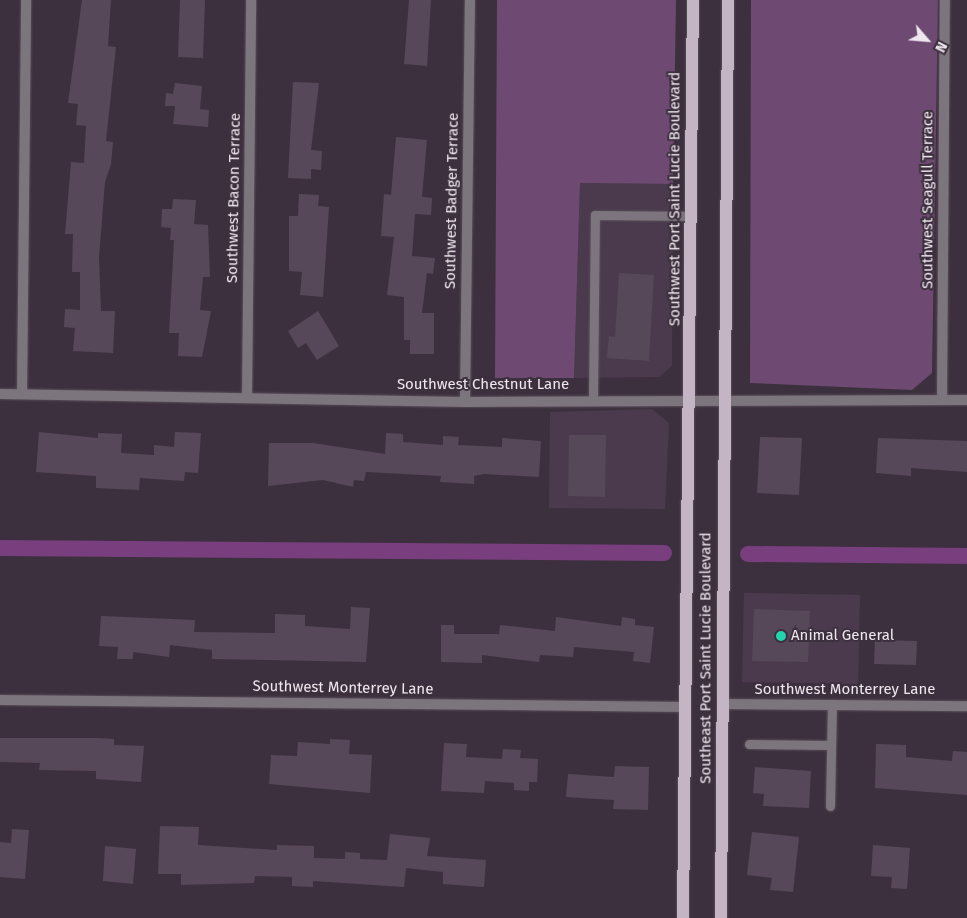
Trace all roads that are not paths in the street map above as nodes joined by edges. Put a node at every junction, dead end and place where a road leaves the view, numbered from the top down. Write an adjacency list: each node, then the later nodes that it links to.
1 (26, 0): 9 (street)
2 (251, 0): 10 (street, Southwest Bacon Terrace)
3 (470, 0): 16 (street, Southwest Badger Terrace)
4 (693, 0): 7 (main road, Southwest Port Saint Lucie Boulevard)
5 (728, 0): 11 (main road)
6 (945, 0): 14 (street, Southwest Seagull Terrace)
7 (691, 216): 12 (main road, Southwest Port Saint Lucie Boulevard); 13 (lane)
8 (0, 394): 9 (street, Southwest Chestnut Lane)
9 (22, 394): 10 (street, Southwest Chestnut Lane)
10 (247, 397): 16 (street, Southwest Chestnut Lane)
11 (724, 398): 12 (street, Southwest Chestnut Lane); 14 (street, Southwest Chestnut Lane); 18 (main road, Southeast Port Saint Lucie Boulevard)
12 (690, 399): 13 (street, Southwest Chestnut Lane); 21 (main road, Southeast Port Saint Lucie Boulevard)
13 (592, 400): 16 (street, Southwest Chestnut Lane)
14 (942, 400): 15 (street, Southwest Chestnut Lane)
15 (967, 400)
16 (465, 402)
17 (0, 700): 21 (street, Southwest Monterrey Lane)
18 (722, 704): 19 (street, Southwest Monterrey Lane); 26 (main road, Southeast Port Saint Lucie Boulevard)
19 (832, 705): 20 (street, Southwest Monterrey Lane); 23 (lane)
20 (967, 706)
21 (686, 707): 25 (main road, Southeast Port Saint Lucie Boulevard)
22 (749, 744): 23 (lane)
23 (831, 745): 24 (lane)
24 (830, 806)
25 (683, 918)
26 (721, 918)

